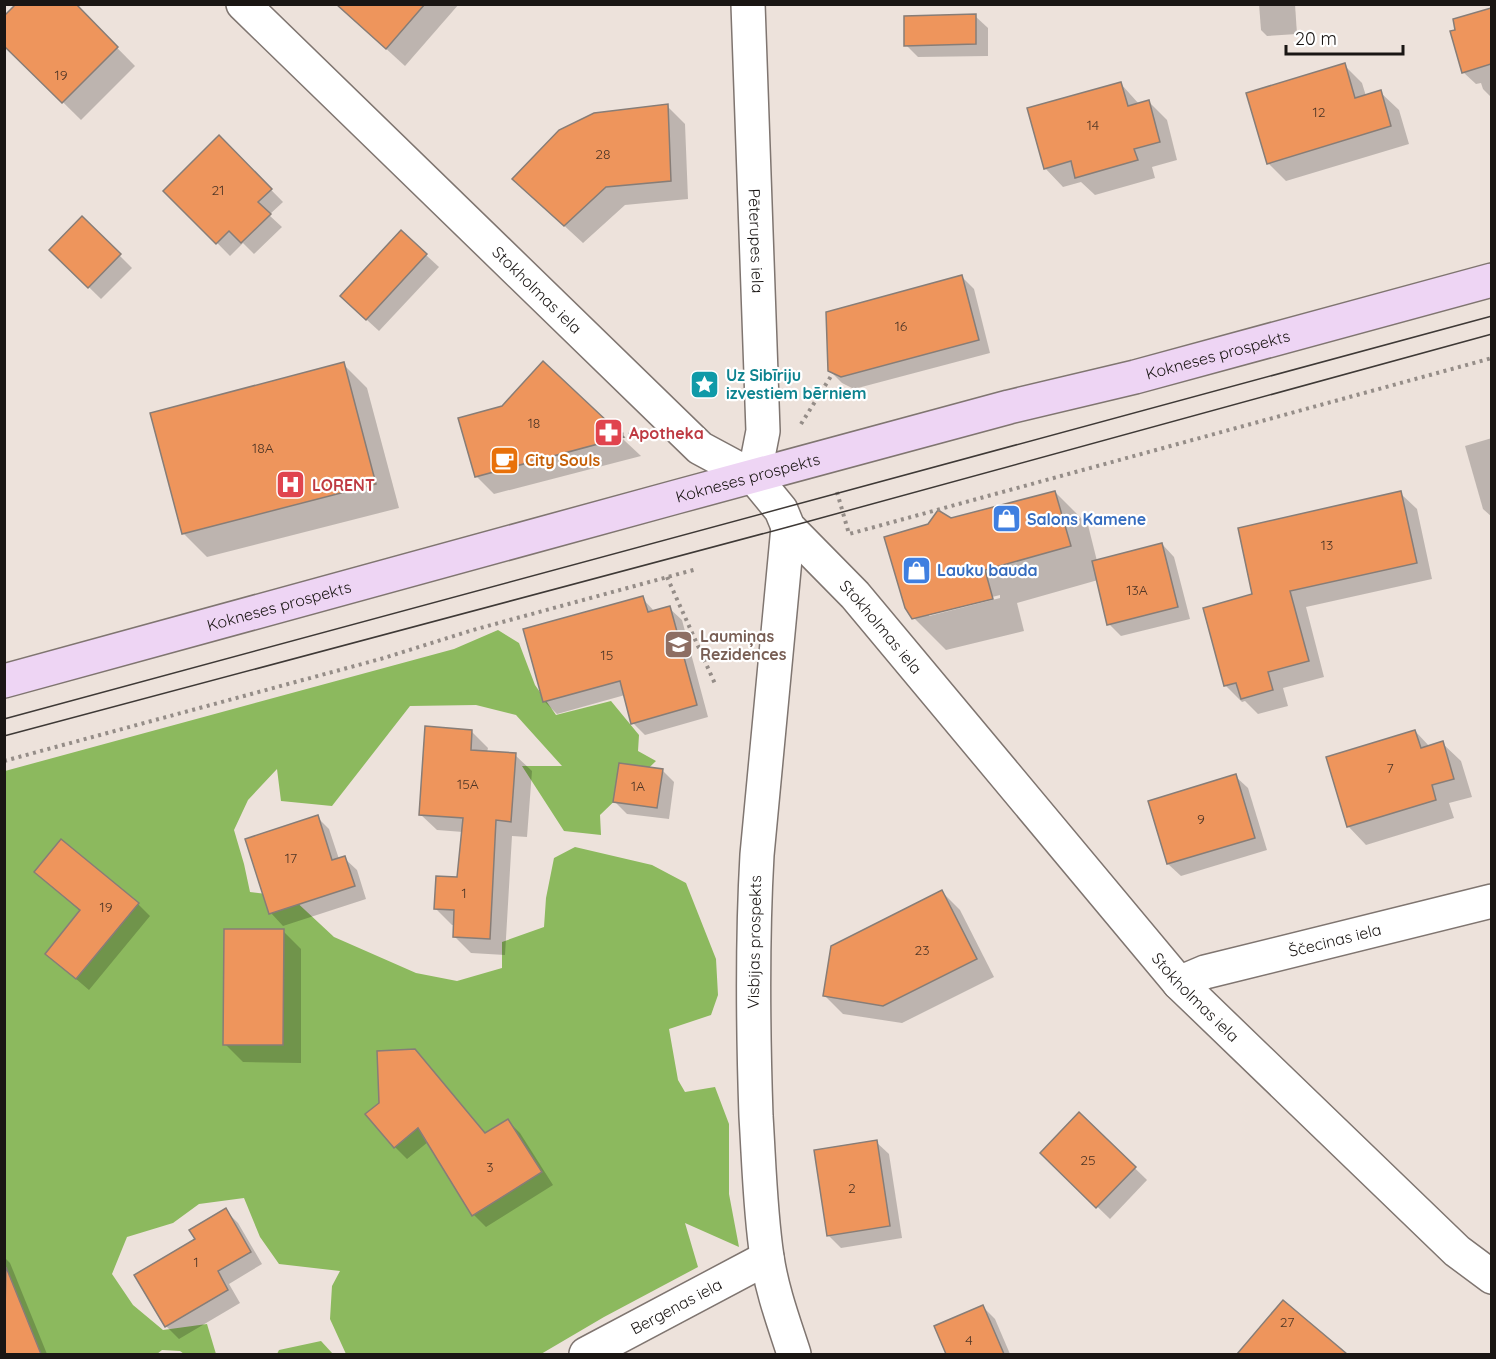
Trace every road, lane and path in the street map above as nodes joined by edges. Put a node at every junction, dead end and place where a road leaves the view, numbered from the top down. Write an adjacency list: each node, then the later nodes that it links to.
1 (243, 4): 7 (street, Stokholmas iela)
2 (748, 4): 7 (street, Pēterupes iela)
3 (1491, 280): 7 (street, Kokneses prospekts)
4 (1491, 358): 9 (path)
5 (832, 373): 6 (path)
6 (801, 424)
7 (754, 477): 8 (street, Stokholmas iela); 12 (street, Kokneses prospekts)
8 (788, 527): 16 (street, Stokholmas iela); 17 (street, Visbijas prospekts)
9 (849, 534)
10 (697, 569): 11 (path)
11 (668, 577): 13 (path); 14 (path)
12 (4, 681)
13 (716, 686)
14 (4, 761)
15 (1491, 901): 16 (street, Ščecinas iela)
16 (1179, 983): 18 (street, Stokholmas iela)
17 (767, 1258): 19 (street, Bergenas iela); 20 (street, Visbijas prospekts)
18 (1491, 1277)
19 (586, 1354)
20 (794, 1354)

